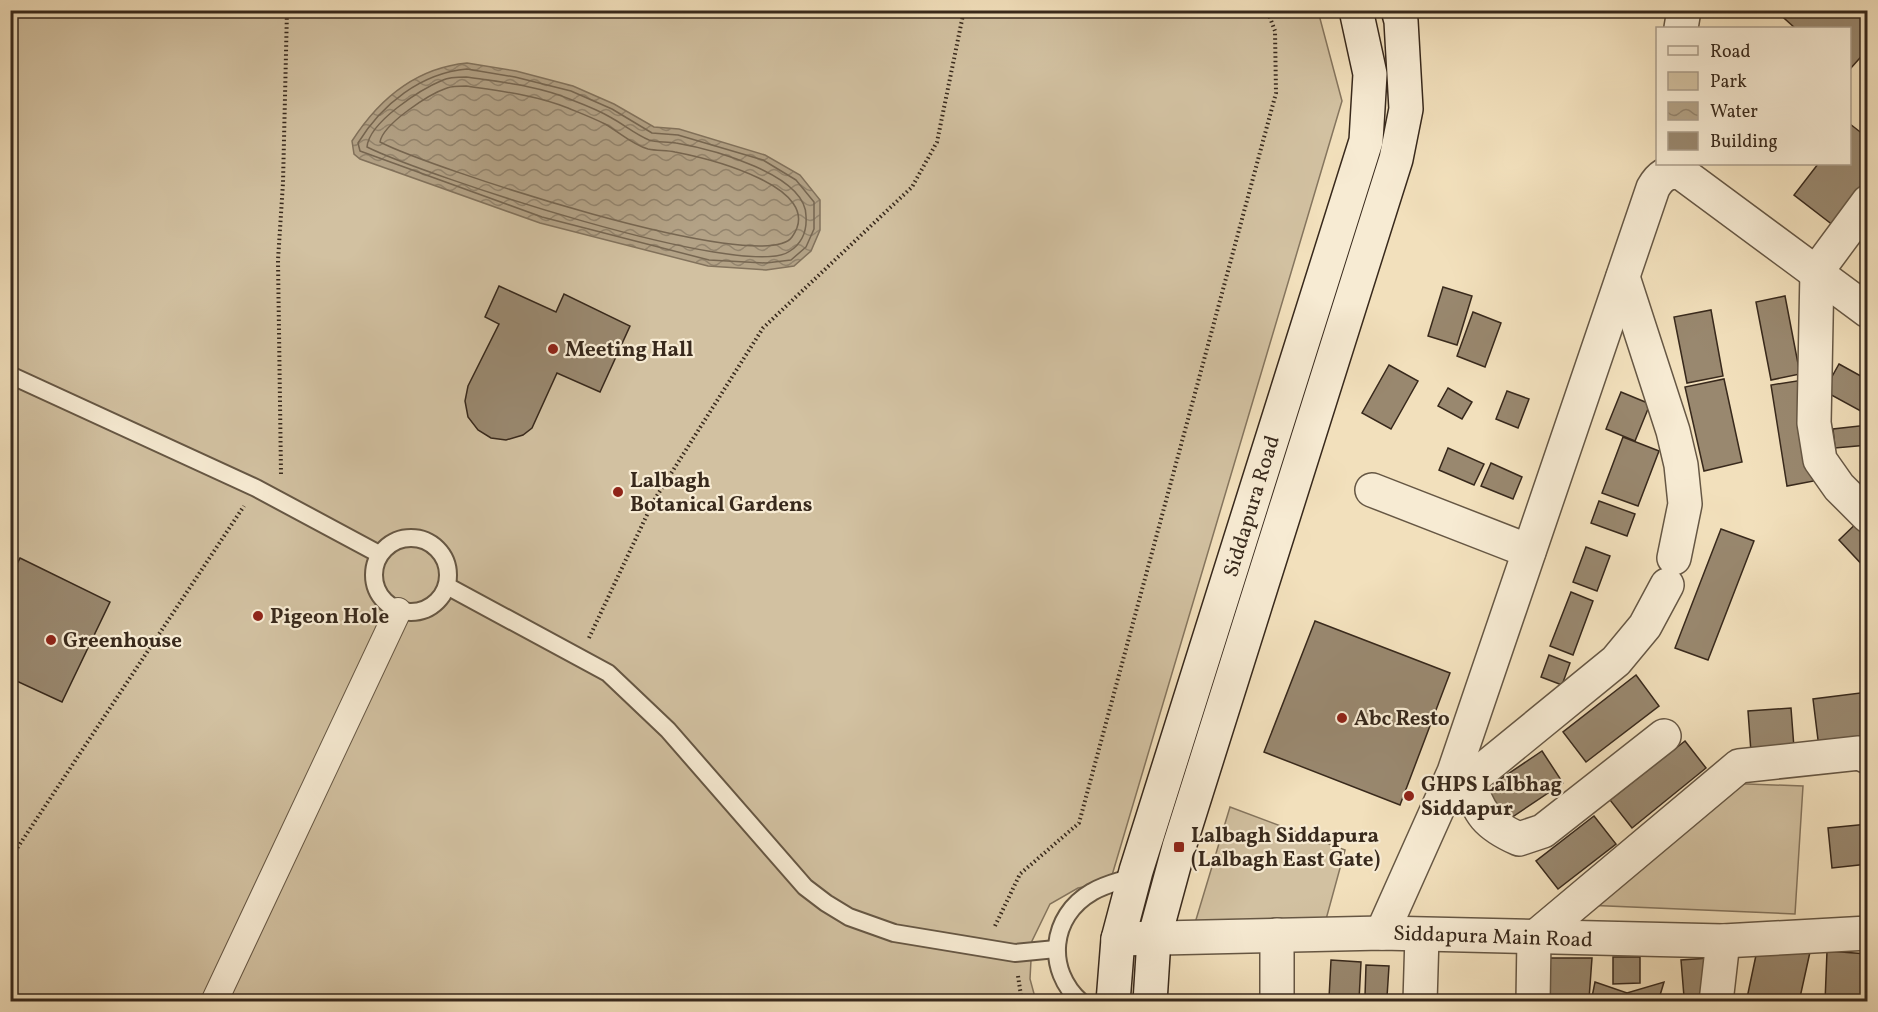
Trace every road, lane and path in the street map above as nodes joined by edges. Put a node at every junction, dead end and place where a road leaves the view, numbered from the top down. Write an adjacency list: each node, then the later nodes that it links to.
1 (287, 10): 16 (path)
2 (964, 10): 22 (path)
3 (1267, 10): 36 (path)
4 (1356, 10): 27 (street, Siddapura Road)
5 (1398, 10): 34 (street, Siddapura Road)
6 (1684, 10): 7 (street)
7 (1681, 27)
8 (1661, 170): 10 (street); 11 (street)
9 (1868, 202): 10 (street)
10 (1817, 272): 12 (street); 17 (street)
11 (1623, 277): 18 (street); 25 (street)
12 (1868, 311)
13 (10, 375): 14 (lane)
14 (256, 488): 16 (lane); 26 (path)
15 (1372, 490): 18 (street)
16 (281, 502): 19 (lane)
17 (1868, 516)
18 (1529, 550): 25 (street)
19 (380, 554): 20 (lane); 21 (lane)
20 (447, 586): 21 (lane); 22 (lane)
21 (398, 611): 38 (street)
22 (580, 658): 36 (lane)
23 (1664, 736): 25 (street)
24 (1868, 757): 32 (street)
25 (1459, 783): 28 (street)
26 (10, 859)
27 (1135, 876): 33 (street, Siddapura Road); 37 (lane)
28 (1382, 933): 30 (street, Siddapura Main Road); 31 (street, Siddapura Main Road)
29 (1868, 933): 35 (street, Siddapura Main Road)
30 (1277, 935): 34 (street, Siddapura Main Road); 42 (street)
31 (1422, 936): 32 (street, Siddapura Main Road); 43 (street)
32 (1534, 938): 35 (street, Siddapura Main Road); 44 (street)
33 (1118, 939): 34 (street, Siddapura Main Road); 40 (street, Siddapura Road)
34 (1154, 939): 41 (street, Siddapura Road)
35 (1723, 941): 45 (street)
36 (985, 948): 37 (lane)
37 (1056, 950): 39 (lane)
38 (214, 1002)
39 (1081, 1002)
40 (1113, 1002)
41 (1150, 1002)
42 (1277, 1002)
43 (1420, 1002)
44 (1533, 1002)
45 (1716, 1002)

